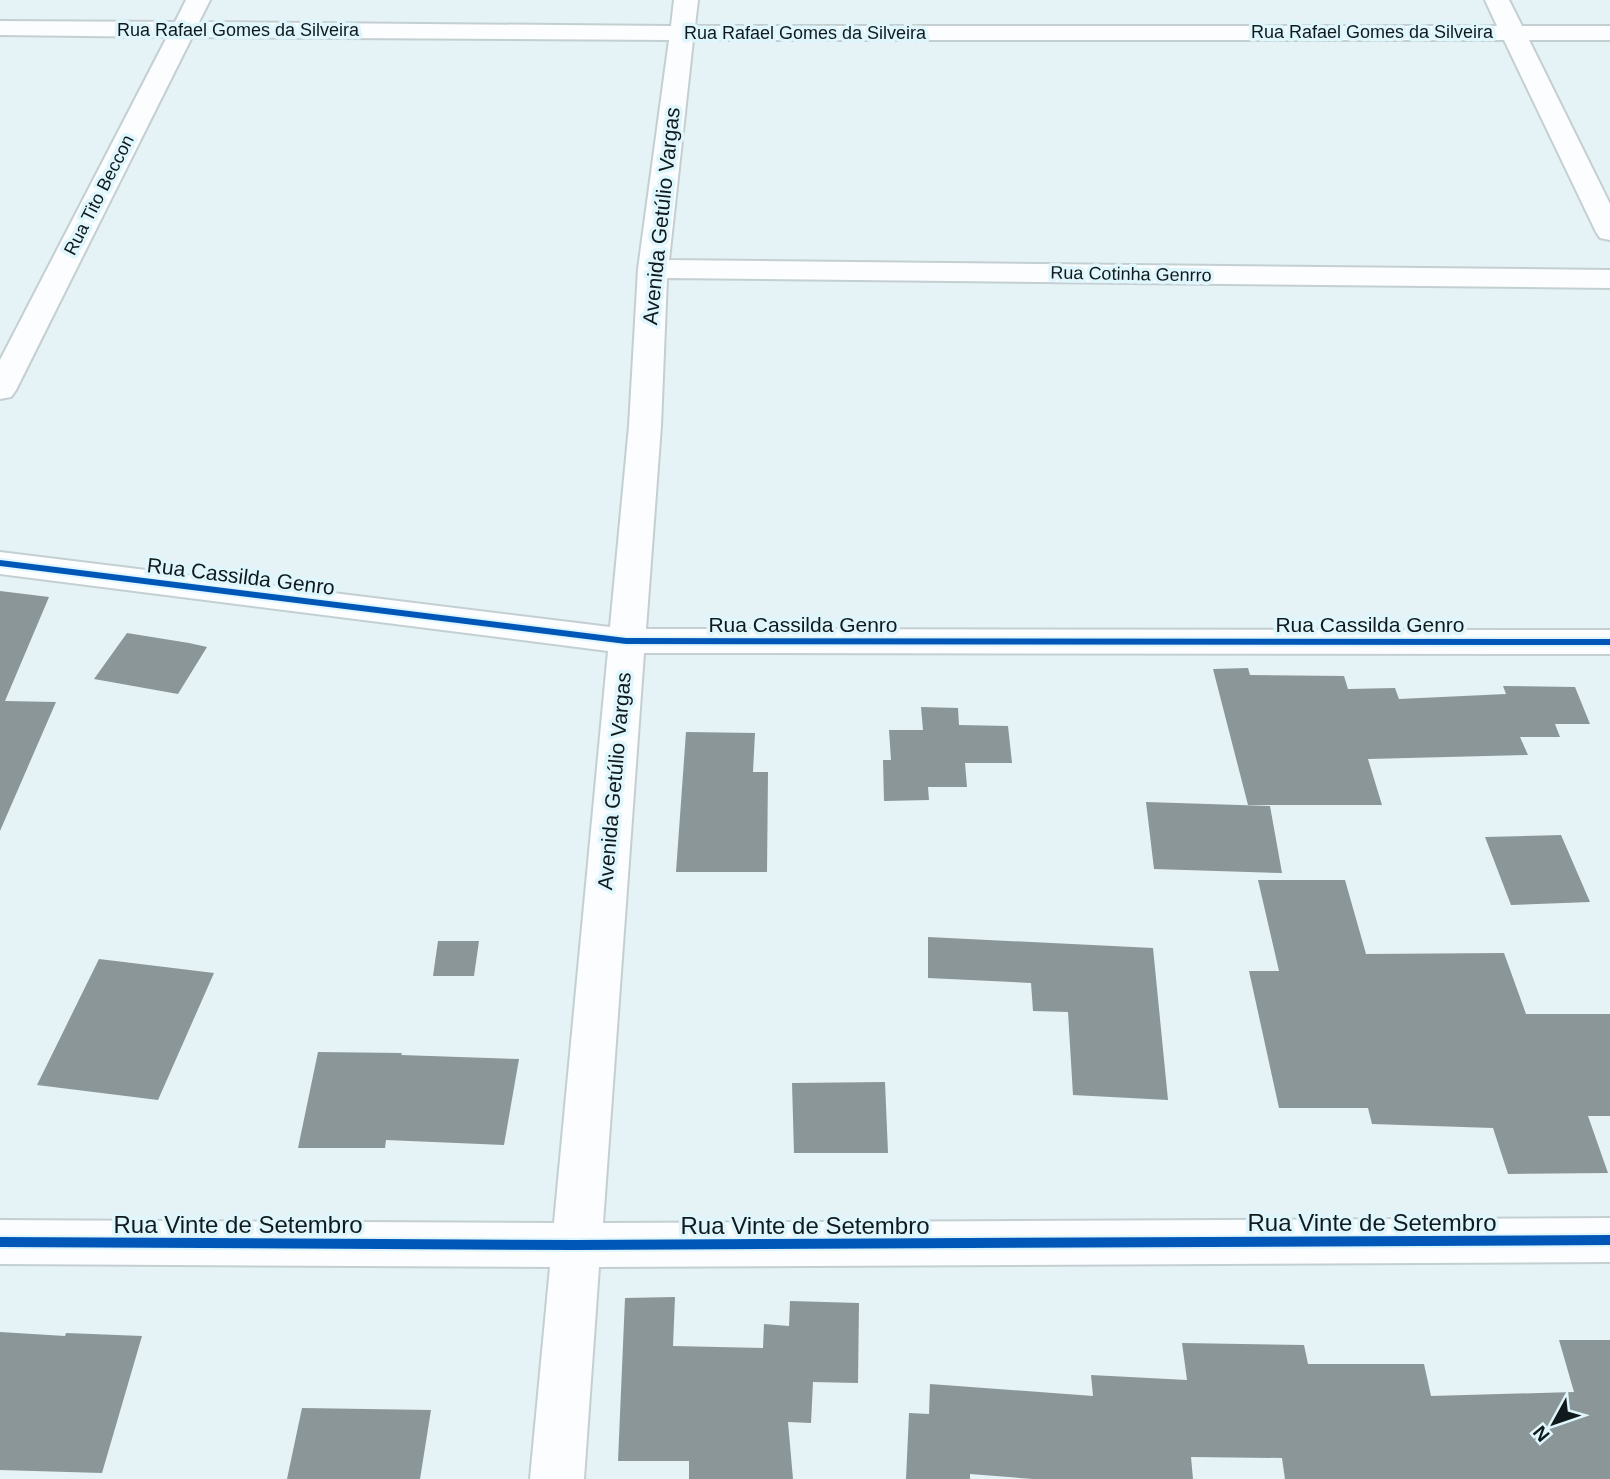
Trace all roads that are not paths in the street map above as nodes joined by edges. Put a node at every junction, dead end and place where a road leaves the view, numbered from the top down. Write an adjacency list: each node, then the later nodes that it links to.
1 (198, 0): 5 (street, Rua Tito Beccon)
2 (686, 0): 7 (street, Avenida Getúlio Vargas)
3 (1497, 0): 6 (street)
4 (0, 28): 5 (street, Rua Rafael Gomes da Silveira)
5 (183, 31): 7 (street, Rua Rafael Gomes da Silveira); 12 (street, Rua Tito Beccon)
6 (1513, 32): 7 (street, Rua Rafael Gomes da Silveira); 8 (street, Rua Rafael Gomes da Silveira); 9 (street)
7 (681, 33): 10 (street, Avenida Getúlio Vargas)
8 (1610, 33)
9 (1610, 232)
10 (653, 269): 11 (street, Rua Cotinha Genrro); 14 (street, Avenida Getúlio Vargas)
11 (1610, 279)
12 (0, 390)
13 (0, 563): 14 (street, Rua Cassilda Genro)
14 (626, 642): 15 (street, Rua Cassilda Genro); 18 (street, Avenida Getúlio Vargas)
15 (1610, 642)
16 (1610, 1240): 18 (street, Rua Vinte de Setembro)
17 (0, 1242): 18 (street, Rua Vinte de Setembro)
18 (575, 1245): 19 (street, Avenida Getúlio Vargas)
19 (557, 1479)

